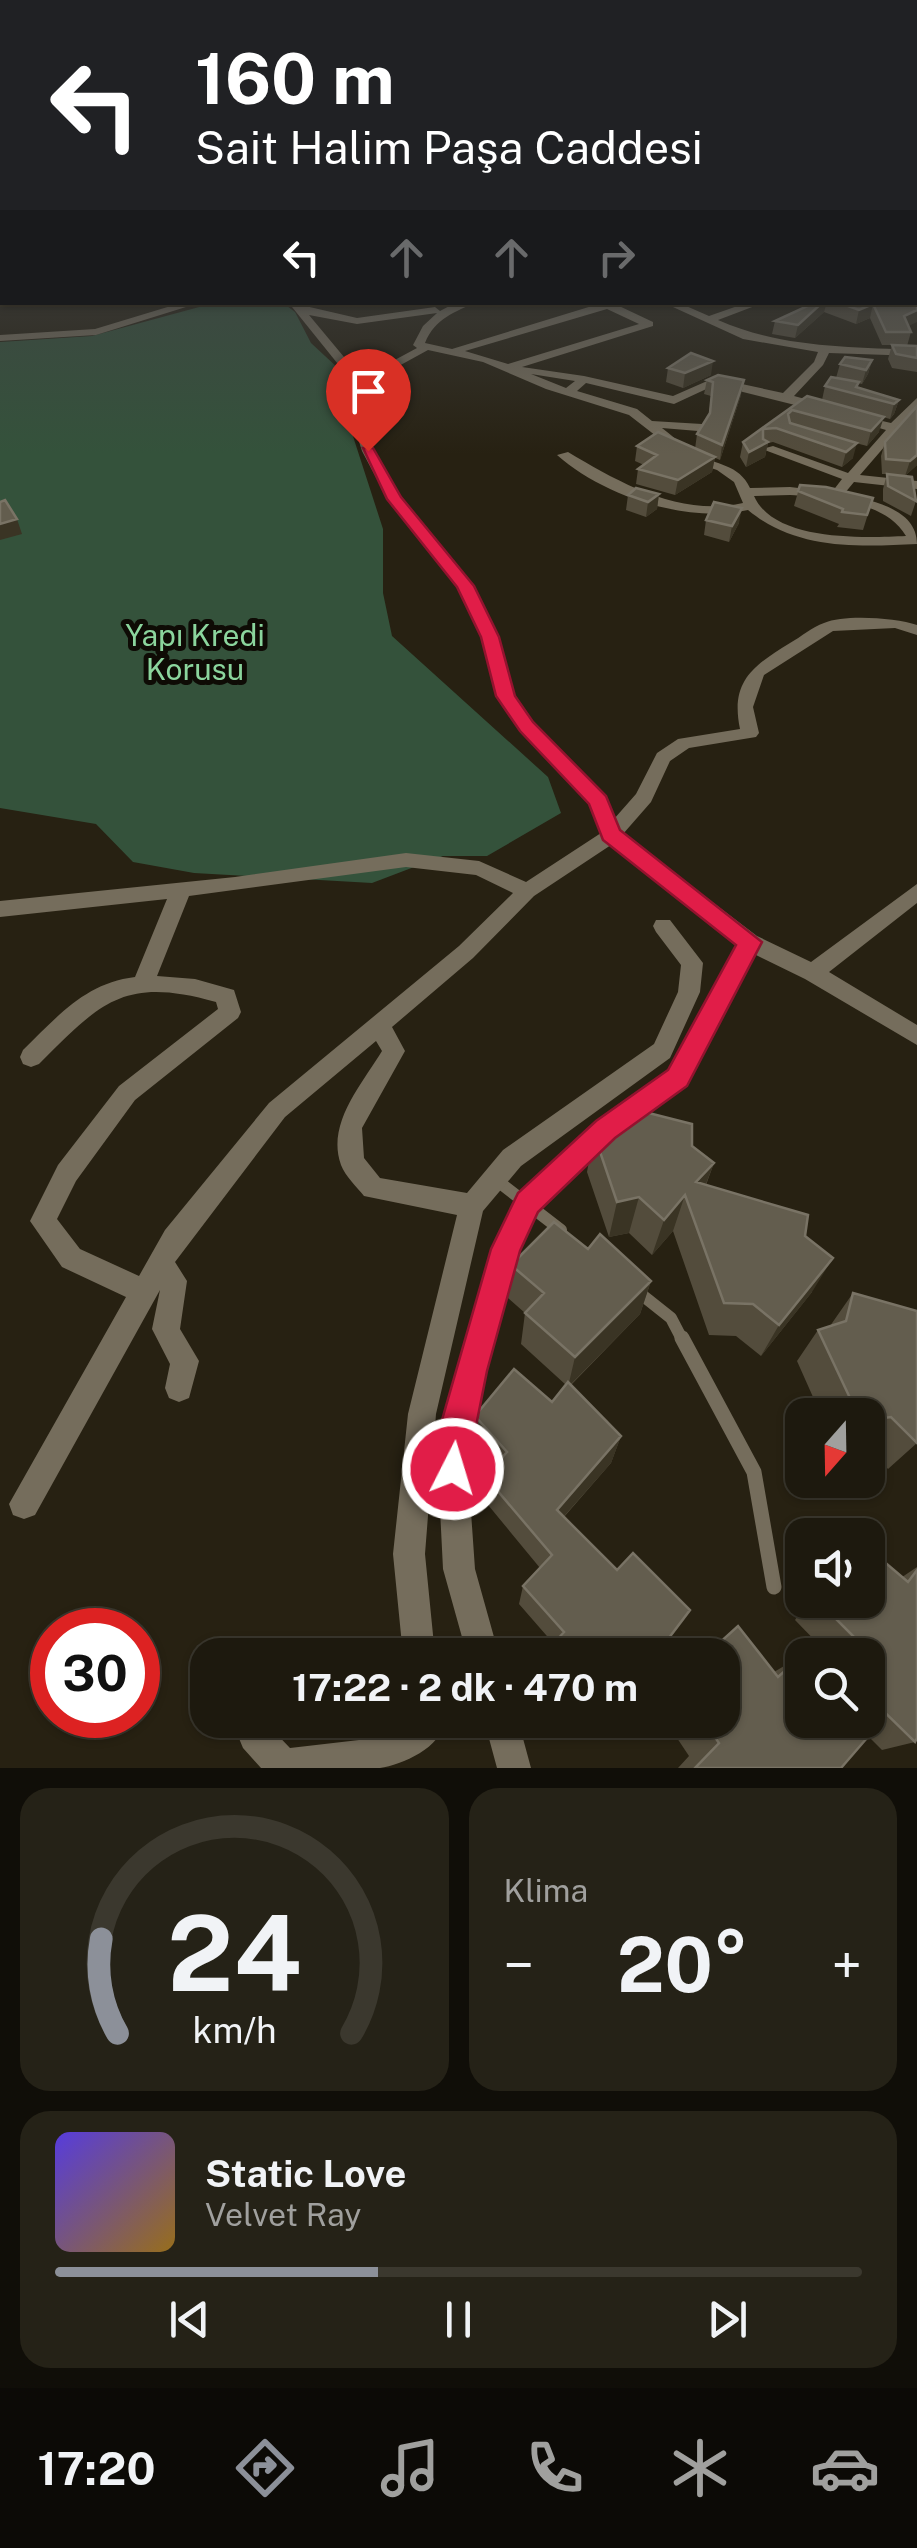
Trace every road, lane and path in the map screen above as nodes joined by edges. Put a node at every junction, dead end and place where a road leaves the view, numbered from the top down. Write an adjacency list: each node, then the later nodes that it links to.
1 (188, 305): 15 (street)
2 (385, 305): 10 (street)
3 (455, 305): 10 (street); 18 (street)
4 (611, 305): 12 (street)
5 (616, 305): 13 (street)
6 (675, 305): 9 (street)
7 (751, 305): 11 (street)
8 (296, 306): 10 (street); 22 (street)
9 (686, 309): 11 (street); 13 (street)
10 (400, 315)
11 (708, 320): 16 (street)
12 (556, 323): 17 (street); 20 (street)
13 (649, 324): 17 (street)
14 (774, 324): 16 (street)
15 (0, 334)
16 (747, 337): 19 (street)
17 (597, 342): 23 (street)
18 (423, 349): 20 (street); 22 (street)
19 (825, 350): 21 (street); 25 (street)
20 (448, 352): 23 (street)
21 (917, 353)
22 (344, 367): 43 (street)
23 (508, 368): 24 (street); 27 (street)
24 (584, 379): 27 (street); 28 (street)
25 (804, 379): 26 (street); 28 (street)
26 (822, 383)
27 (568, 393): 30 (street)
28 (786, 398): 32 (street)
29 (917, 402): 32 (street)
30 (653, 424): 31 (street); 40 (street)
31 (698, 427)
32 (894, 428): 36 (street)
33 (768, 449): 37 (street)
34 (855, 450): 36 (street)
35 (563, 455): 40 (street)
36 (870, 455): 37 (street)
37 (851, 478): 38 (street); 39 (street)
38 (917, 485)
39 (836, 495): 40 (street); 41 (street)
40 (750, 498): 41 (street)
41 (916, 540)
42 (917, 630): 43 (street)
43 (611, 834): 45 (street); 49 (street)
44 (181, 890): 45 (street); 47 (street); 51 (street)
45 (527, 891): 52 (street)
46 (917, 892): 50 (street)
47 (0, 909)
48 (663, 926): 55 (street)
49 (750, 942): 50 (street); 56 (street)
50 (812, 973): 53 (street)
51 (142, 987): 54 (street); 61 (street)
52 (378, 1026): 57 (street); 59 (street)
53 (917, 1036)
54 (31, 1057)
55 (495, 1179): 56 (lane); 57 (street)
56 (528, 1202): 58 (lane); 66 (street)
57 (472, 1206): 65 (street)
58 (571, 1237)
59 (160, 1263): 61 (street); 62 (street)
60 (628, 1284): 64 (lane)
61 (144, 1292): 63 (street)
62 (179, 1388)
63 (24, 1504)
64 (774, 1588)
65 (417, 1638)
66 (477, 1638)
67 (257, 1738): 68 (street)
68 (411, 1738)
69 (506, 1738): 70 (street)
70 (514, 1768)

